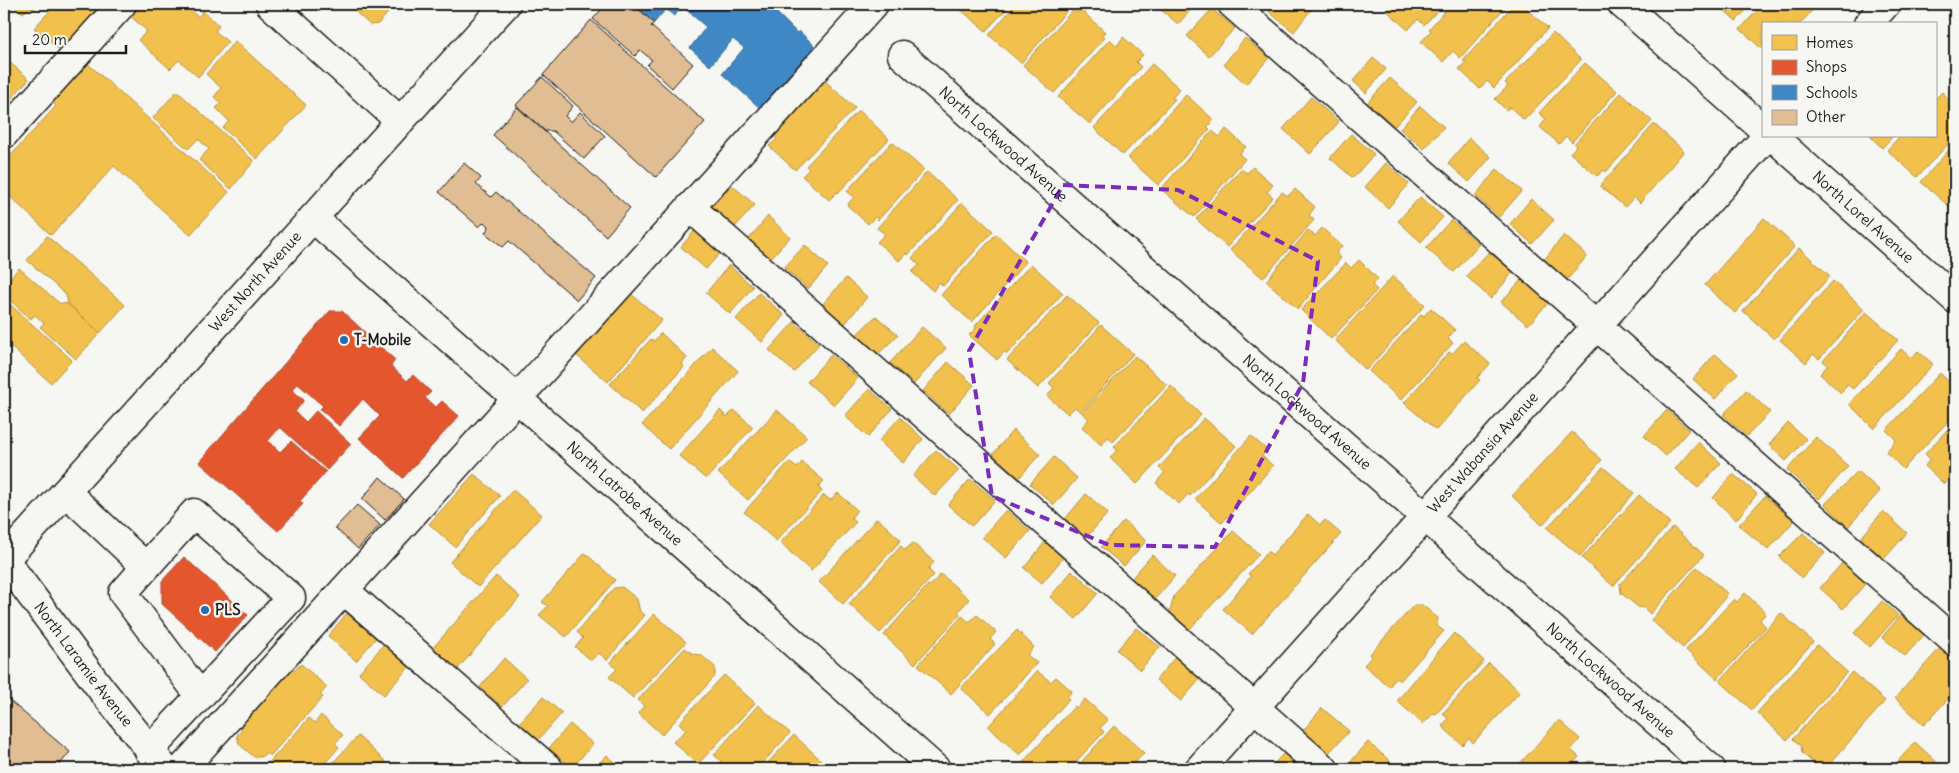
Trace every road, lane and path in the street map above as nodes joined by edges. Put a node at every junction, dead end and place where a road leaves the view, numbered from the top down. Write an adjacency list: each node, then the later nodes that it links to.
1 (122, 4): 11 (street)
2 (270, 4): 10 (street)
3 (506, 4): 10 (street, West North Avenue)
4 (1232, 4): 18 (street)
5 (1622, 4): 12 (street)
6 (1886, 4): 8 (street)
7 (859, 9): 15 (street)
8 (1870, 22)
9 (902, 55): 21 (street, North Lockwood Avenue)
10 (400, 121): 16 (street, West North Avenue)
11 (6, 126)
12 (1762, 127)
13 (1765, 138): 18 (street, West Wabansia Avenue)
14 (1774, 138): 17 (street, North Lorel Avenue)
15 (690, 207): 19 (street); 27 (street)
16 (313, 218): 19 (street, North Latrobe Avenue); 20 (street, West North Avenue)
17 (1955, 299)
18 (1597, 325): 21 (street, West Wabansia Avenue); 25 (street)
19 (517, 398): 24 (street); 31 (street, North Latrobe Avenue)
20 (66, 492): 22 (street, West North Avenue); 23 (street)
21 (1425, 517): 27 (street, West Wabansia Avenue); 34 (street, North Lockwood Avenue)
22 (4, 559): 28 (street, North Laramie Avenue)
23 (146, 567): 26 (street); 26 (street)
24 (344, 590): 29 (street); 30 (street)
25 (1955, 642)
26 (200, 696): 28 (street)
27 (1254, 707): 32 (street, West Wabansia Avenue); 33 (street)
28 (157, 760)
29 (182, 769)
30 (549, 769)
31 (936, 769)
32 (1199, 769)
33 (1324, 769)
34 (1711, 769)

